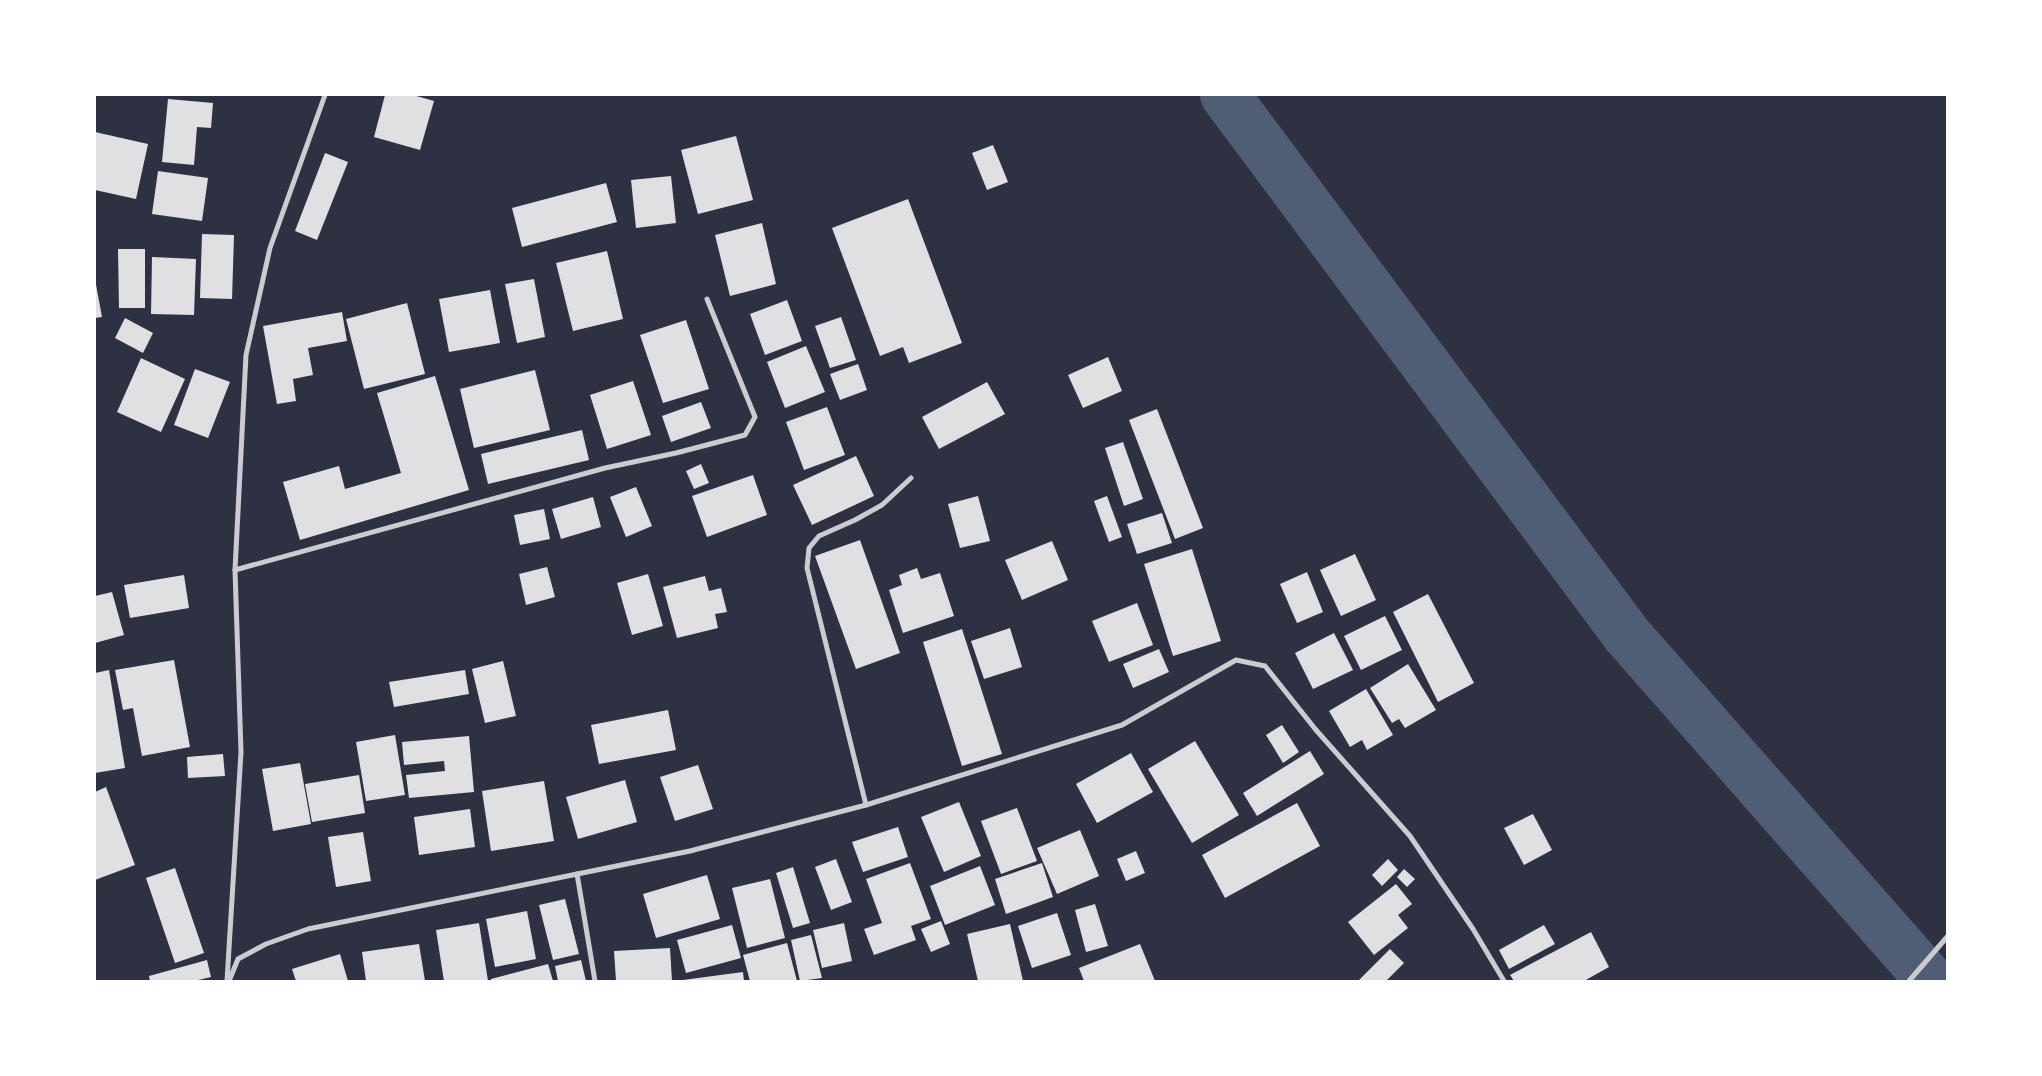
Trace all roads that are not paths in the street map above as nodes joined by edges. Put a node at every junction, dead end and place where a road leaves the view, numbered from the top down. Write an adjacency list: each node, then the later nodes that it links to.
1 (325, 95): 4 (street)
2 (707, 299): 4 (street)
3 (911, 478): 5 (street)
4 (235, 570): 8 (street)
5 (866, 805): 6 (street); 10 (street)
6 (577, 874): 8 (street); 9 (street)
7 (1947, 937): 11 (street)
8 (228, 981)
9 (595, 981)
10 (1504, 981)
11 (1909, 981)

